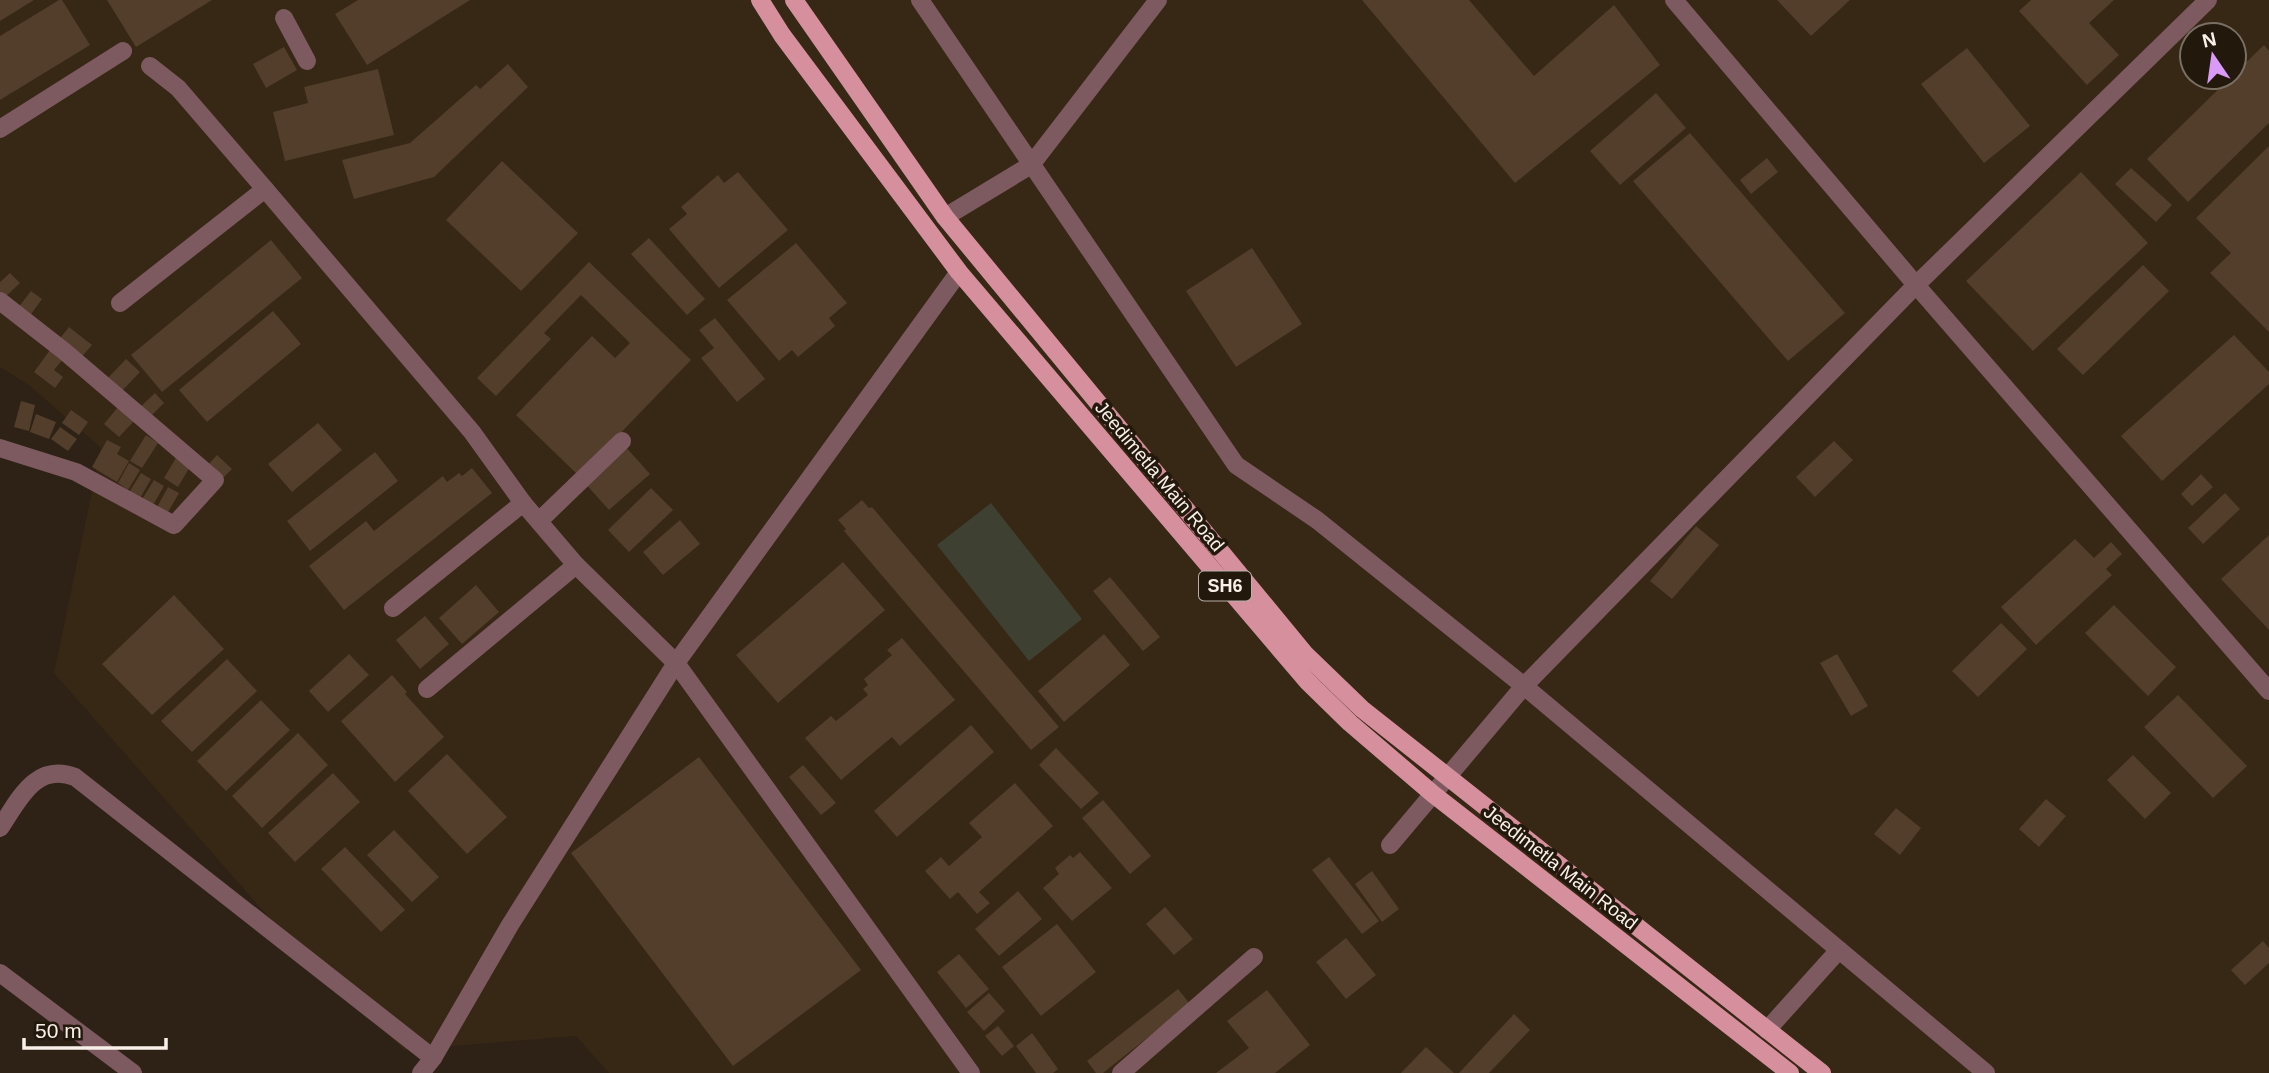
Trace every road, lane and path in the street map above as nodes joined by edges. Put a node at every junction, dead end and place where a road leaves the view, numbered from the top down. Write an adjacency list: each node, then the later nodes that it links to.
1 (760, 0): 15 (main road, Jeedimetla Main Road / SH6)
2 (794, 0): 14 (main road, Jeedimetla Main Road / SH6)
3 (920, 0): 12 (street)
4 (1158, 0): 12 (street)
5 (1675, 0): 16 (street)
6 (2208, 0): 16 (street)
7 (284, 18): 9 (street)
8 (122, 51): 11 (street)
9 (307, 61)
10 (150, 66): 13 (street)
11 (0, 129)
12 (1031, 165): 14 (street); 26 (street)
13 (265, 189): 18 (street); 21 (street)
14 (944, 217): 29 (main road, Jeedimetla Main Road / SH6)
15 (959, 272): 25 (street); 30 (main road, Jeedimetla Main Road / SH6)
16 (1916, 285): 26 (street); 28 (street)
17 (0, 301): 20 (street)
18 (120, 303)
19 (622, 442): 22 (street)
20 (0, 448)
21 (523, 503): 22 (street); 24 (street)
22 (539, 521): 23 (street)
23 (576, 565): 25 (street); 27 (street)
24 (393, 608)
25 (676, 663): 37 (street); 40 (street)
26 (1524, 686): 29 (street); 33 (street)
27 (427, 689)
28 (2269, 691)
29 (1447, 778): 30 (street); 36 (main road, Jeedimetla Main Road / SH6)
30 (1433, 794): 32 (street); 42 (main road, Jeedimetla Main Road / SH6)
31 (0, 828): 37 (street)
32 (1390, 845)
33 (1839, 950): 36 (street); 44 (street)
34 (1254, 957): 41 (street)
35 (0, 973): 38 (street)
36 (1767, 1030): 43 (main road, Jeedimetla Main Road / SH6)
37 (433, 1058): 39 (street)
38 (133, 1073)
39 (421, 1073)
40 (971, 1073)
41 (1121, 1073)
42 (1790, 1073)
43 (1822, 1073)
44 (1986, 1073)

